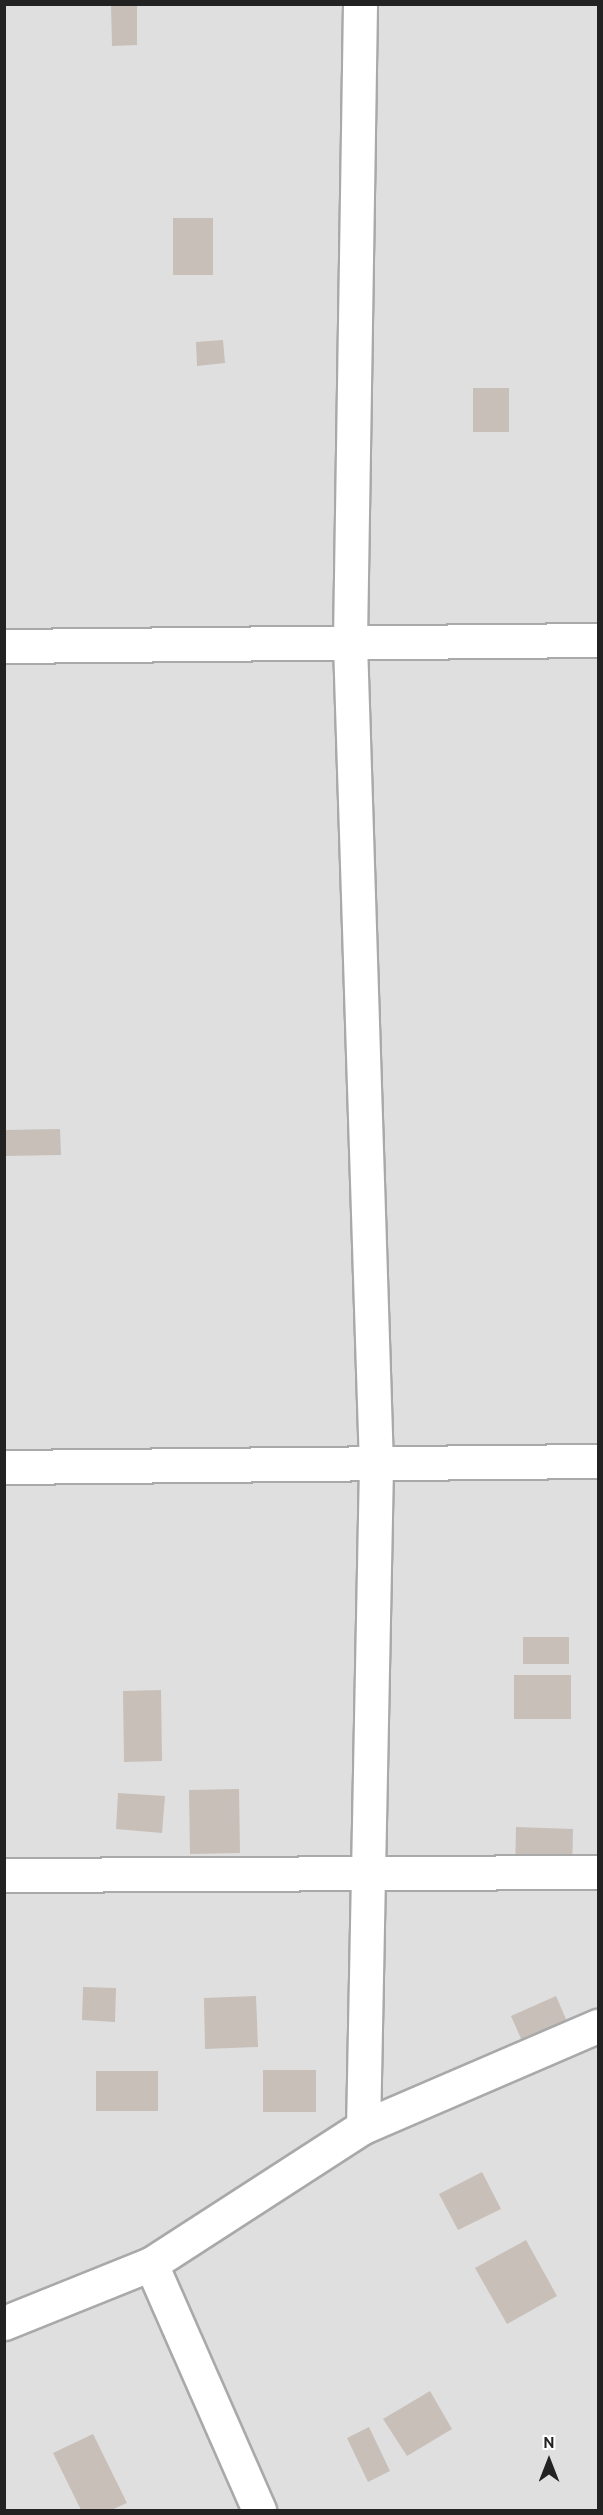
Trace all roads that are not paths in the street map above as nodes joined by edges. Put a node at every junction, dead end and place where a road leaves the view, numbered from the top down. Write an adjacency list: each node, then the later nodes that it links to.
1 (360, 4): 3 (street)
2 (598, 640): 3 (street)
3 (350, 643): 4 (street); 6 (street)
4 (4, 646)
5 (598, 1461): 6 (street)
6 (376, 1465): 7 (street); 10 (street)
7 (4, 1467)
8 (598, 1872): 10 (street)
9 (4, 1875): 10 (street)
10 (368, 1875): 12 (street)
11 (598, 2026): 12 (street)
12 (363, 2127): 13 (street)
13 (151, 2264): 14 (street); 15 (street)
14 (4, 2323)
15 (259, 2511)

